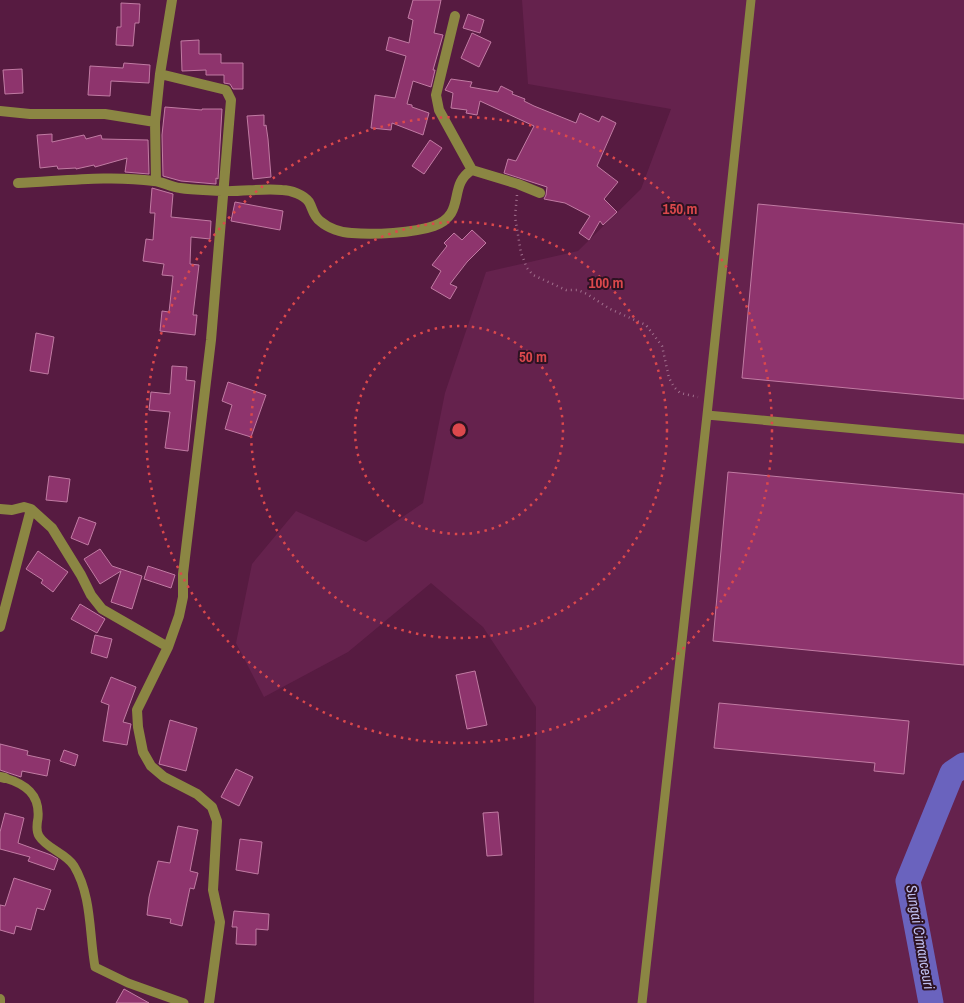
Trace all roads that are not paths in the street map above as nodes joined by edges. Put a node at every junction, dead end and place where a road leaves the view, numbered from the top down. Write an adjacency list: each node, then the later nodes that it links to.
1 (172, 0): 4 (street)
2 (751, 0): 12 (lane)
3 (455, 16): 7 (street)
4 (160, 74): 6 (street); 10 (street)
5 (0, 110): 6 (street)
6 (155, 122): 8 (street)
7 (472, 170): 10 (street); 11 (street)
8 (156, 181): 9 (street); 10 (street)
9 (18, 183)
10 (225, 191): 17 (street)
11 (540, 193)
12 (707, 415): 13 (lane); 23 (lane)
13 (964, 439)
14 (0, 509): 15 (street)
15 (31, 509): 16 (street); 17 (street)
16 (0, 627)
17 (168, 647): 22 (street)
18 (2, 778): 21 (lane)
19 (0, 999): 20 (street)
20 (0, 1003)
21 (184, 1003)
22 (209, 1003)
23 (642, 1003)

